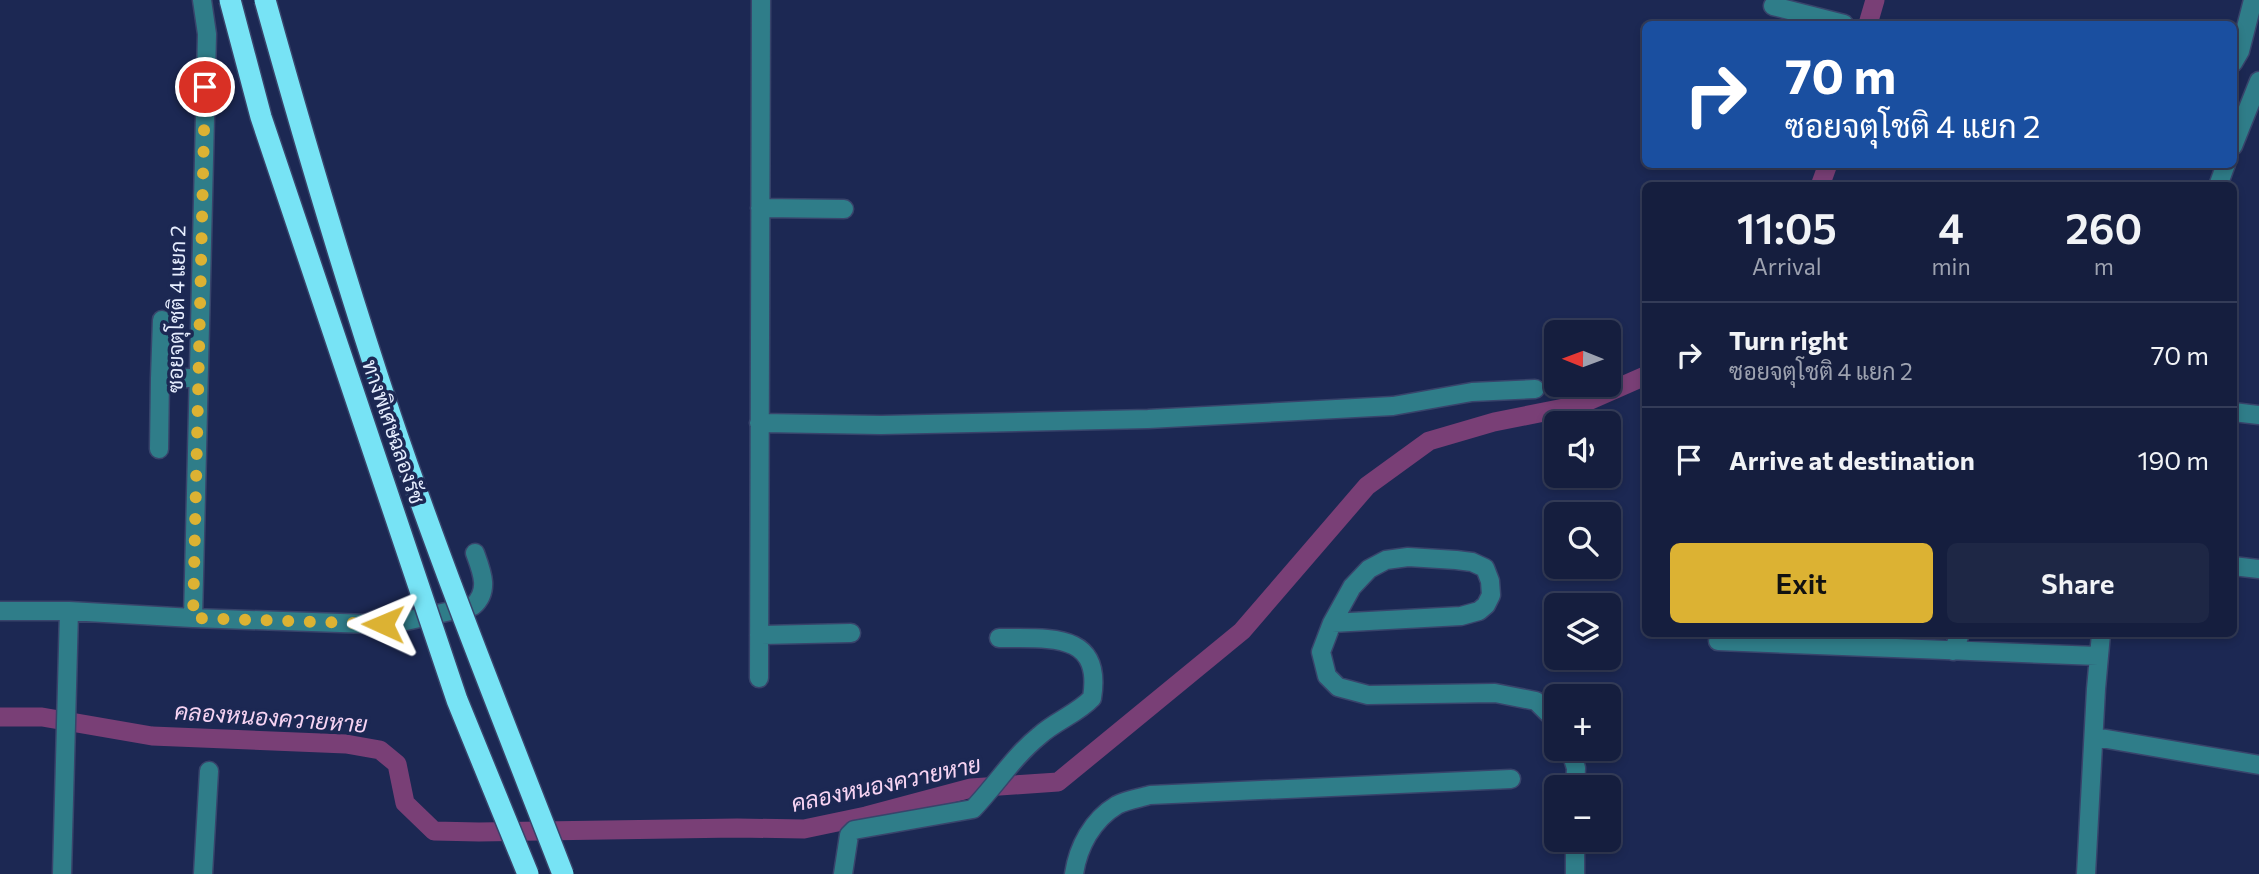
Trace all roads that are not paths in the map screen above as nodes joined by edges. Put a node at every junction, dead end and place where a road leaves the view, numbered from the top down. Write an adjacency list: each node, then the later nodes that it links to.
1 (202, 0): 15 (street, ซอยจตุโชติ 4 แยก 2)
2 (230, 0): 46 (highway, ทางพิเศษฉลองรัช, bridge)
3 (265, 0): 47 (highway, ทางพิเศษฉลองรัช, bridge)
4 (761, 0): 11 (street)
5 (2253, 0): 8 (street)
6 (1773, 6): 7 (street)
7 (1829, 21)
8 (2237, 55)
9 (2259, 81): 10 (street)
10 (2237, 132)
11 (760, 208): 12 (street); 19 (street)
12 (844, 209)
13 (162, 320): 14 (street)
14 (160, 378): 15 (street); 20 (street)
15 (198, 378): 26 (street, ซอยจตุโชติ 4 แยก 2)
16 (1535, 389): 19 (street)
17 (2237, 412): 18 (street)
18 (2259, 415)
19 (759, 423): 29 (street)
20 (159, 449)
21 (475, 553): 26 (street)
22 (2237, 566): 23 (street)
23 (2259, 569)
24 (0, 611): 25 (street)
25 (69, 611): 26 (street); 44 (street)
26 (193, 618)
27 (1332, 623): 27 (street); 38 (street)
28 (851, 634): 29 (street)
29 (759, 635): 37 (street)
30 (1959, 637): 35 (street)
31 (2101, 637): 36 (street)
32 (999, 638): 48 (street)
33 (1835, 640): 34 (street); 35 (street)
34 (1718, 641)
35 (1953, 651): 36 (street)
36 (2098, 656): 39 (street)
37 (759, 678)
38 (1544, 709)
39 (2095, 737): 40 (street); 51 (street)
40 (2259, 765)
41 (209, 771): 45 (street)
42 (1511, 779): 49 (street)
43 (1575, 852): 50 (street)
44 (62, 874)
45 (203, 874)
46 (528, 874)
47 (563, 874)
48 (843, 874)
49 (1074, 874)
50 (1575, 874)
51 (2086, 874)

